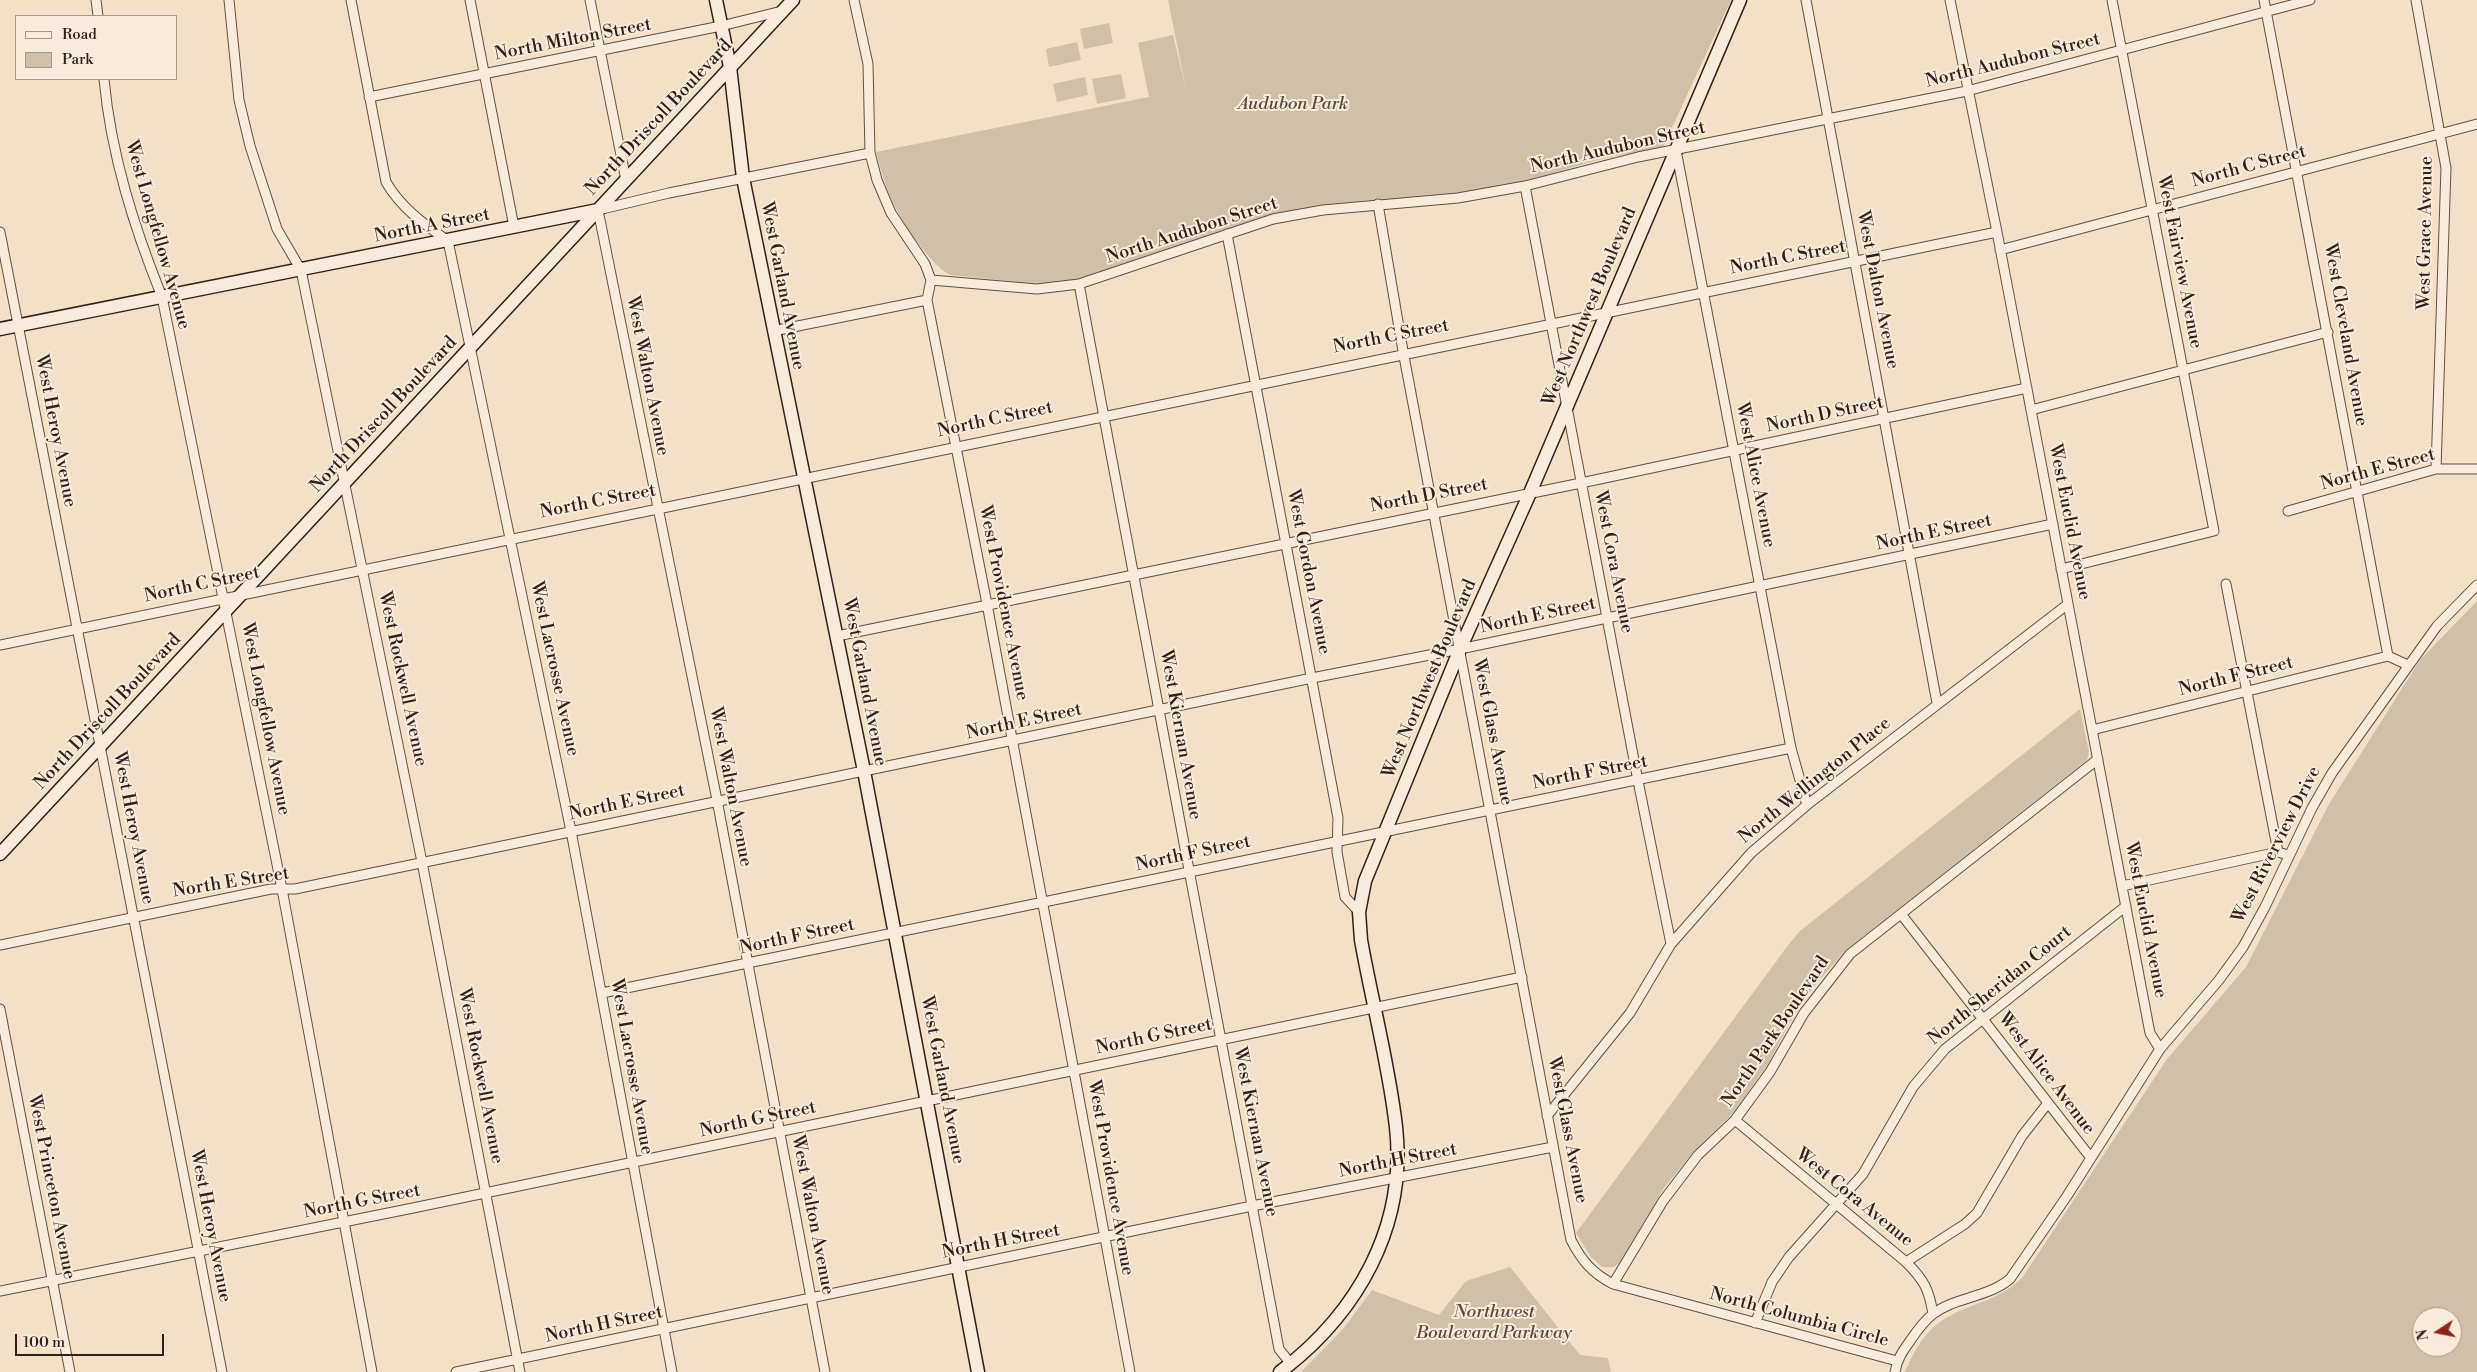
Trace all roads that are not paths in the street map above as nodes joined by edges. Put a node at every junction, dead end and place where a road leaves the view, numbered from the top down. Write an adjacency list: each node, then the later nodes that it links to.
1 (96, 0): 18 (street)
2 (229, 0): 46 (street, West Rockwell Avenue)
3 (351, 0): 26 (street)
4 (470, 0): 23 (street)
5 (590, 0): 21 (street)
6 (716, 0): 19 (main road, West Garland Avenue)
7 (793, 0): 16 (main road, North Driscoll Boulevard)
8 (854, 0): 31 (street)
9 (1740, 0): 30 (main road, West Northwest Boulevard)
10 (1806, 0): 27 (street, West Dalton Avenue)
11 (1950, 0): 25 (street, West Euclid Avenue)
12 (2112, 0): 20 (street, West Fairview Avenue)
13 (2264, 0): 17 (street, West Cleveland Avenue)
14 (2310, 0): 17 (street, North Audubon Street)
15 (2416, 0): 29 (street, West Grace Avenue)
16 (782, 11): 19 (street, North Milton Street); 22 (main road, North Driscoll Boulevard)
17 (2266, 12): 20 (street, North Audubon Street); 32 (street, West Cleveland Avenue)
18 (98, 15)
19 (721, 26): 21 (street, North Milton Street); 22 (main road, West Garland Avenue)
20 (2122, 50): 25 (street, North Audubon Street); 37 (street, West Fairview Avenue)
21 (600, 51): 23 (street, North Milton Street); 34 (street)
22 (730, 67): 33 (main road, West Garland Avenue); 34 (main road, North Driscoll Boulevard)
23 (484, 74): 26 (street, North Milton Street); 39 (street)
24 (104, 80): 50 (street, West Longfellow Avenue)
25 (1967, 91): 27 (street, North Audubon Street); 41 (street, West Euclid Avenue)
26 (369, 97): 43 (street)
27 (1828, 120): 30 (street, North Audubon Street); 45 (street, West Dalton Avenue)
28 (2477, 124): 29 (street, North C Street)
29 (2440, 133): 32 (street, North C Street); 69 (street, West Grace Avenue)
30 (1676, 150): 35 (street, North Audubon Street); 49 (street, West Alice Avenue); 52 (main road, West Northwest Boulevard)
31 (870, 153): 33 (street, North A Street); 47 (street)
32 (2298, 170): 37 (street, North C Street); 57 (street, West Cleveland Avenue)
33 (743, 178): 38 (street, North A Street); 56 (main road, West Garland Avenue)
34 (626, 180): 38 (main road, North Driscoll Boulevard)
35 (1525, 186): 36 (street, North Audubon Street); 53 (street, West Cora Avenue)
36 (1378, 204): 42 (street, North Audubon Street); 59 (street, West Glass Avenue)
37 (2152, 209): 44 (street, North C Street); 60 (street, West Fairview Avenue)
38 (598, 210): 39 (main road, North A Street); 58 (main road, North Driscoll Boulevard); 76 (street, West Walton Avenue)
39 (514, 227): 43 (main road, North A Street)
40 (0, 232): 54 (street, West Heroy Avenue)
41 (1997, 232): 44 (street, West Euclid Avenue); 45 (street, North C Street)
42 (1227, 234): 48 (street, North Audubon Street); 61 (street, West Gordon Avenue)
43 (448, 241): 46 (main road, North A Street); 58 (street, West Lacrosse Avenue)
44 (2000, 250): 62 (street, West Euclid Avenue)
45 (1855, 261): 49 (street, North C Street); 66 (street, West Dalton Avenue)
46 (301, 270): 50 (main road, North A Street); 72 (street, West Rockwell Avenue)
47 (931, 280): 48 (street, North Audubon Street); 51 (street, West Providence Avenue)
48 (1079, 284): 65 (street, West Kiernan Avenue)
49 (1703, 292): 52 (street, North C Street); 68 (street, West Alice Avenue)
50 (162, 297): 54 (main road, North A Street); 90 (street, West Longfellow Avenue)
51 (927, 300): 56 (street); 67 (street, West Providence Avenue)
52 (1607, 311): 53 (street, North C Street); 63 (main road, West Northwest Boulevard)
53 (1552, 322): 59 (street, North C Street); 63 (street, West Cora Avenue)
54 (18, 326): 55 (main road, North A Street); 94 (street, West Heroy Avenue)
55 (0, 329)
56 (773, 331): 71 (main road, West Garland Avenue)
57 (2328, 332): 60 (street); 74 (street, West Cleveland Avenue)
58 (470, 347): 72 (main road, North Driscoll Boulevard); 80 (street, West Lacrosse Avenue)
59 (1403, 351): 61 (street, North C Street); 78 (street, West Glass Avenue)
60 (2184, 370): 64 (street); 84 (street, West Fairview Avenue)
61 (1256, 382): 65 (street, North C Street); 81 (street, West Gordon Avenue)
62 (2027, 388): 64 (street, West Euclid Avenue); 66 (street, North D Street)
63 (1566, 407): 73 (street, West Cora Avenue); 75 (main road, West Northwest Boulevard)
64 (2031, 410): 79 (street, West Euclid Avenue)
65 (1103, 414): 67 (street, North C Street); 85 (street, West Kiernan Avenue)
66 (1884, 420): 68 (street, North D Street); 82 (street, West Dalton Avenue)
67 (956, 445): 71 (street, North C Street); 91 (street, West Providence Avenue)
68 (1734, 451): 73 (street, North D Street); 86 (street, West Alice Avenue)
69 (2436, 469): 70 (street, North E Street); 74 (street, North E Street)
70 (2477, 469)
71 (804, 476): 76 (street, North C Street); 95 (main road, West Garland Avenue)
72 (345, 483): 83 (street, West Rockwell Avenue); 89 (main road, North Driscoll Boulevard)
73 (1581, 483): 75 (street, North D Street); 93 (street, West Cora Avenue)
74 (2357, 492): 77 (street, North E Street); 98 (street, West Cleveland Avenue)
75 (1530, 493): 78 (street, North D Street); 97 (main road, West Northwest Boulevard)
76 (657, 508): 80 (street, North C Street); 111 (street, West Walton Avenue)
77 (2288, 510)
78 (1434, 512): 81 (street, North D Street); 97 (street, West Glass Avenue)
79 (2053, 524): 82 (street, North E Street); 84 (street, West Euclid Avenue)
80 (510, 536): 83 (street, North C Street); 114 (street, West Lacrosse Avenue)
81 (1285, 542): 85 (street, North D Street); 100 (street, West Gordon Avenue)
82 (1910, 556): 86 (street, North E Street); 102 (street, West Dalton Avenue)
83 (362, 568): 89 (street, North C Street); 120 (street, West Rockwell Avenue)
84 (2061, 569): 92 (street, West Euclid Avenue)
85 (1133, 574): 91 (street, North D Street); 103 (street, West Kiernan Avenue)
86 (1760, 584): 93 (street, North E Street); 107 (street, West Alice Avenue)
87 (2226, 584): 101 (street)
88 (2477, 585): 99 (street, West Riverview Drive)
89 (243, 593): 90 (main road, North Driscoll Boulevard)
90 (225, 604): 94 (street, North C Street); 106 (main road, North Driscoll Boulevard); 123 (street, West Longfellow Avenue)
91 (987, 604): 95 (street, North D Street); 105 (street, West Providence Avenue)
92 (2068, 604): 102 (street, North Wellington Place); 104 (street, West Euclid Avenue)
93 (1607, 618): 97 (street, North E Street); 110 (street, West Cora Avenue)
94 (77, 628): 96 (street, North C Street); 106 (street, West Heroy Avenue)
95 (837, 636): 109 (main road, West Garland Avenue)
96 (0, 645)
97 (1460, 649): 100 (street, North E Street); 113 (street, West Glass Avenue); 115 (main road, West Northwest Boulevard)
98 (2388, 656): 99 (street); 101 (street, North F Street)
99 (2408, 665): 119 (street, West Riverview Drive)
100 (1312, 678): 103 (street, North E Street); 116 (street, West Gordon Avenue)
101 (2246, 692): 104 (street, North F Street); 117 (street)
102 (1937, 703): 112 (street, North Wellington Place)
103 (1159, 710): 105 (street, North E Street); 121 (street, West Kiernan Avenue)
104 (2092, 730): 108 (street, West Euclid Avenue)
105 (1012, 741): 109 (street, North E Street); 124 (street, West Providence Avenue)
106 (101, 746): 118 (main road, North Driscoll Boulevard); 128 (street, West Heroy Avenue)
107 (1792, 748): 110 (street, North F Street); 112 (street, West Alice Avenue)
108 (2098, 759): 122 (street, West Euclid Avenue); 127 (street, North Park Boulevard)
109 (864, 771): 111 (street, North E Street); 129 (main road, West Garland Avenue)
110 (1638, 781): 113 (street, North F Street); 131 (street, West Cora Avenue)
111 (717, 800): 114 (street, North E Street); 132 (street, West Walton Avenue)
112 (1807, 806): 131 (street, North Wellington Place)
113 (1490, 810): 115 (street, North F Street); 133 (street, West Glass Avenue)
114 (571, 831): 120 (street, North E Street); 134 (street, West Lacrosse Avenue)
115 (1384, 833): 116 (street, North F Street); 126 (main road, West Northwest Boulevard)
116 (1339, 841): 121 (street, North F Street); 126 (street, West Gordon Avenue)
117 (2278, 852): 119 (street); 122 (street)
118 (0, 854)
119 (2288, 856): 139 (street, West Riverview Drive)
120 (422, 862): 123 (street, North E Street); 150 (street, West Rockwell Avenue)
121 (1188, 872): 124 (street, North F Street); 138 (street, West Kiernan Avenue)
122 (2122, 886): 125 (street, West Euclid Avenue)
123 (282, 889): 128 (street, North E Street); 153 (street, West Longfellow Avenue)
124 (1042, 901): 129 (street, North F Street); 140 (street, West Providence Avenue)
125 (2126, 906): 137 (street, North Sheridan Court); 139 (street, West Euclid Avenue)
126 (1360, 912): 136 (main road, West Northwest Boulevard)
127 (1902, 914): 137 (street, West Alice Avenue); 144 (street, North Park Boulevard)
128 (134, 917): 130 (street, North E Street); 155 (street, West Heroy Avenue)
129 (895, 933): 132 (street, North F Street); 141 (main road, West Garland Avenue)
130 (0, 944)
131 (1671, 944): 143 (street, North Wellington Place)
132 (748, 964): 134 (street, North F Street); 145 (street, West Walton Avenue)
133 (1522, 977): 136 (street, North G Street); 143 (street, West Glass Avenue)
134 (602, 994): 148 (street, West Lacrosse Avenue)
135 (0, 1008): 159 (street, West Princeton Avenue)
136 (1374, 1008): 138 (street, North G Street); 149 (main road, West Northwest Boulevard)
137 (1983, 1018): 142 (street, West Alice Avenue); 152 (street, North Sheridan Court)
138 (1221, 1040): 140 (street, North G Street); 151 (street, West Kiernan Avenue)
139 (2160, 1048): 147 (street, North Columbia Circle)
140 (1074, 1071): 141 (street, North G Street); 154 (street, West Providence Avenue)
141 (928, 1101): 145 (street, North G Street); 158 (main road, West Garland Avenue)
142 (2048, 1103): 147 (street, West Alice Avenue); 156 (street)
143 (1547, 1116): 146 (street, West Glass Avenue)
144 (1735, 1120): 152 (street, West Cora Avenue); 160 (street, North Park Boulevard)
145 (780, 1132): 148 (street, North G Street); 162 (street, West Walton Avenue)
146 (1553, 1147): 149 (street, North H Street); 157 (street, West Glass Avenue)
147 (2091, 1158): 163 (street, North Columbia Circle)
148 (632, 1162): 150 (street, North G Street); 165 (street, West Lacrosse Avenue)
149 (1397, 1178): 151 (street, North H Street); 168 (main road, West Northwest Boulevard)
150 (487, 1193): 153 (street, North G Street); 166 (street, West Rockwell Avenue)
151 (1252, 1206): 154 (street, North H Street); 168 (street, West Kiernan Avenue)
152 (1837, 1206): 156 (street, West Cora Avenue); 164 (street, North Sheridan Court)
153 (344, 1222): 155 (street, North G Street); 171 (street, West Longfellow Avenue)
154 (1104, 1238): 158 (street, North H Street); 177 (street, West Providence Avenue)
155 (198, 1252): 159 (street, North G Street); 170 (street, West Heroy Avenue)
156 (1906, 1262): 163 (street, West Cora Avenue)
157 (1583, 1263): 160 (street, North Columbia Circle)
158 (959, 1267): 162 (street, North H Street); 176 (main road, West Garland Avenue)
159 (53, 1280): 161 (street, North G Street); 169 (street, West Princeton Avenue)
160 (1612, 1284): 164 (street, North Columbia Circle)
161 (0, 1291)
162 (811, 1298): 165 (street, North H Street); 175 (street, West Walton Avenue)
163 (1932, 1314): 167 (street, North Columbia Circle)
164 (1755, 1323): 167 (street, North Columbia Circle)
165 (664, 1329): 166 (street, North H Street); 174 (street, West Lacrosse Avenue)
166 (518, 1360): 172 (street, North H Street); 173 (street, West Rockwell Avenue)
167 (1897, 1361): 179 (street)
168 (1291, 1364): 178 (main road, West Northwest Boulevard)
169 (70, 1372)
170 (222, 1372)
171 (372, 1372)
172 (456, 1372)
173 (520, 1372)
174 (672, 1372)
175 (825, 1372)
176 (978, 1372)
177 (1130, 1372)
178 (1280, 1372)
179 (1895, 1372)

